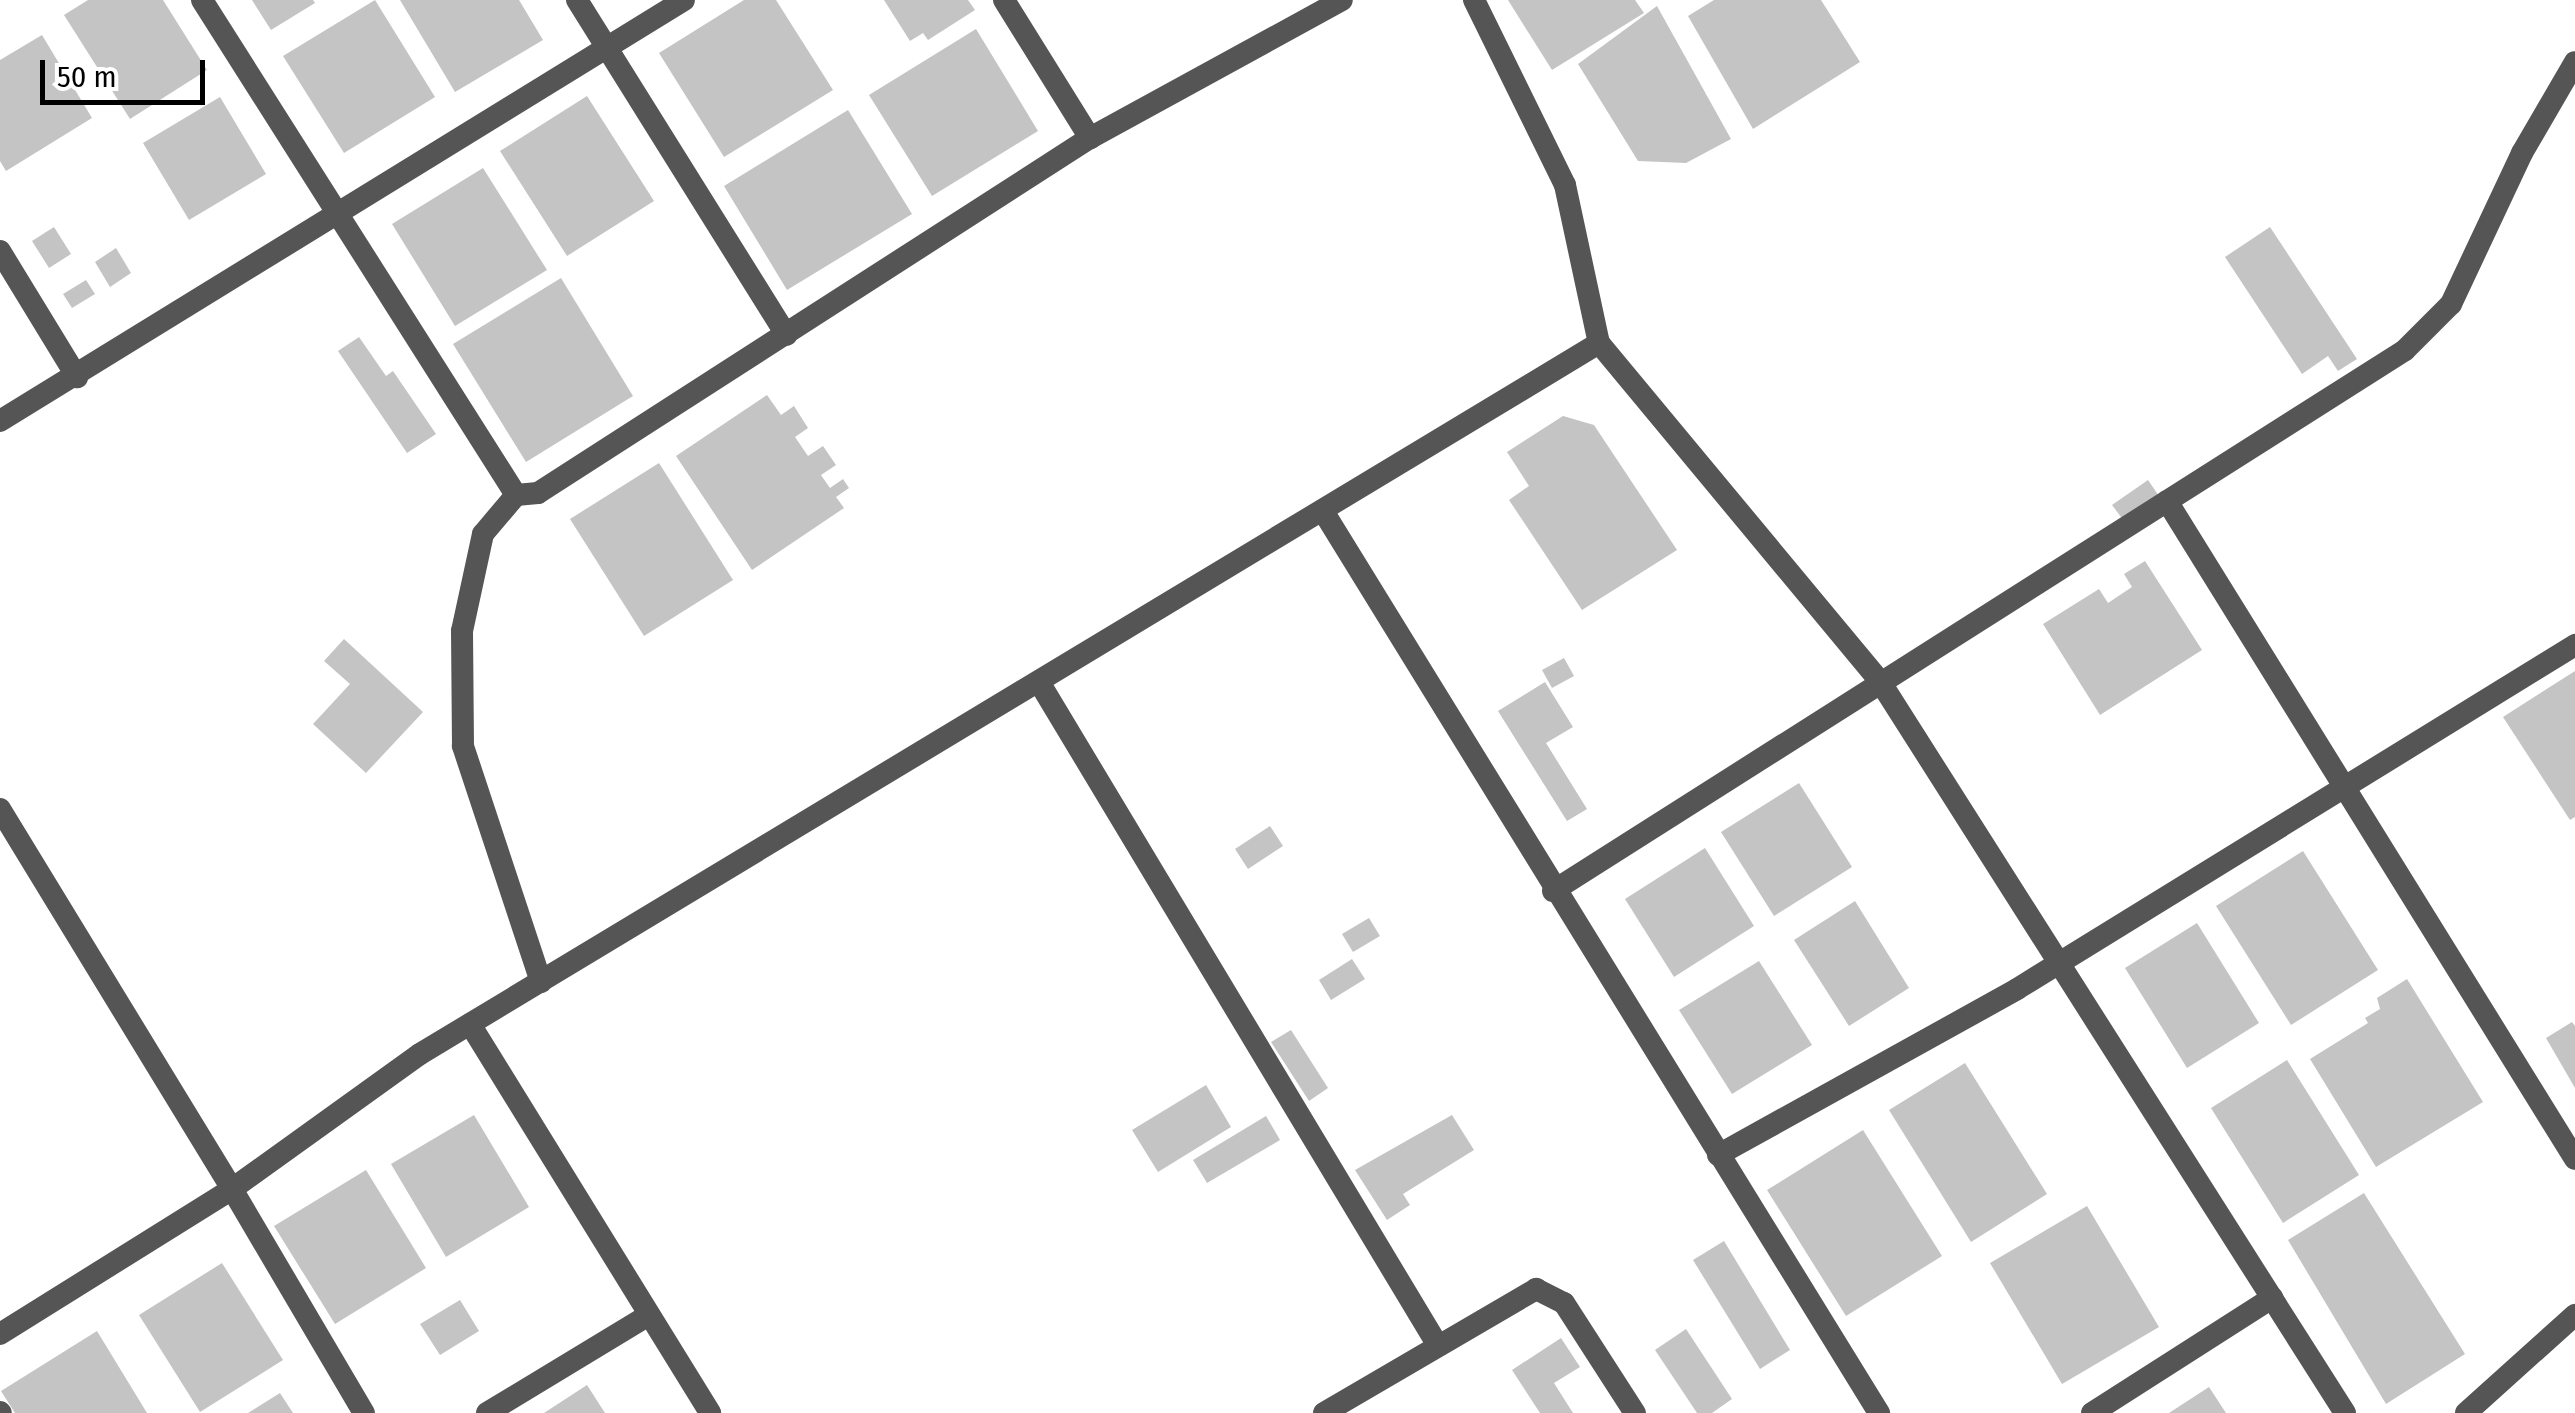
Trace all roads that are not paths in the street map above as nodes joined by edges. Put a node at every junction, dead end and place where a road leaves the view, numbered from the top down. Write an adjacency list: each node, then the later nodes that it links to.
1 (202, 0): 10 (street)
2 (577, 0): 7 (street)
3 (684, 0): 7 (street)
4 (1004, 0): 9 (street)
5 (1342, 0): 9 (street)
6 (1474, 0): 13 (street)
7 (610, 49): 10 (street); 12 (street)
8 (2575, 62): 17 (street)
9 (1090, 138): 12 (street)
10 (333, 214): 14 (street); 16 (street)
11 (0, 251): 14 (street)
12 (786, 335): 16 (street)
13 (1599, 342): 18 (street); 21 (street)
14 (77, 377): 15 (street)
15 (0, 421)
16 (516, 494): 26 (street)
17 (2167, 501): 21 (street); 22 (street)
18 (1322, 512): 20 (street); 24 (street)
19 (2575, 645): 22 (street)
20 (1038, 682): 26 (street); 35 (street)
21 (1881, 683): 24 (street); 25 (street)
22 (2344, 786): 25 (street); 29 (street)
23 (0, 809): 30 (street)
24 (1552, 891): 28 (street)
25 (2058, 964): 28 (street); 31 (street)
26 (541, 982): 27 (street)
27 (470, 1024): 30 (street); 33 (street)
28 (1718, 1155): 41 (street)
29 (2575, 1159)
30 (232, 1190): 34 (street); 36 (street)
31 (2272, 1298): 42 (street); 43 (street)
32 (2575, 1315): 44 (street)
33 (647, 1316): 37 (street); 38 (street)
34 (0, 1334)
35 (1437, 1344): 39 (street); 40 (street)
36 (364, 1413)
37 (487, 1413)
38 (710, 1413)
39 (1324, 1413)
40 (1635, 1413)
41 (1879, 1413)
42 (2092, 1413)
43 (2345, 1413)
44 (2466, 1413)

